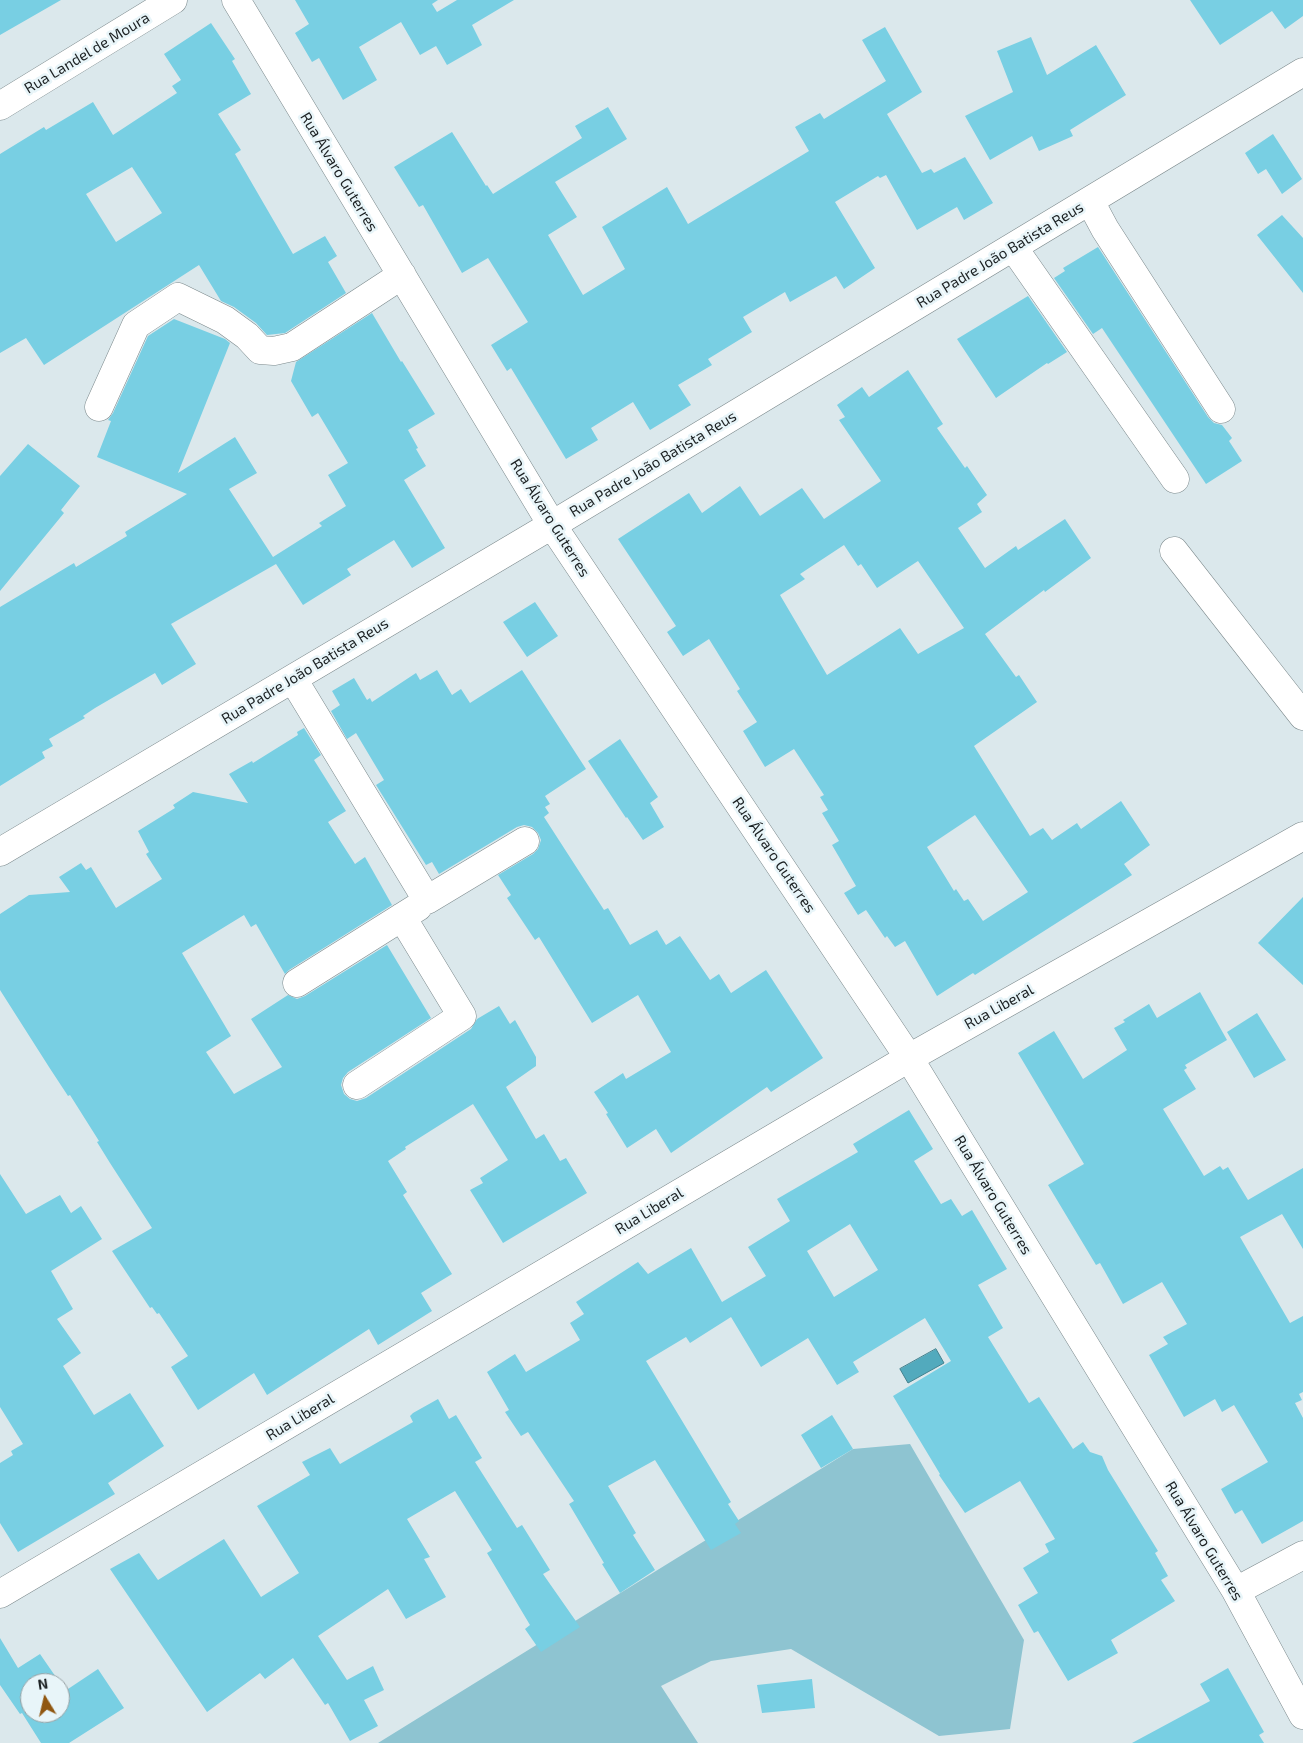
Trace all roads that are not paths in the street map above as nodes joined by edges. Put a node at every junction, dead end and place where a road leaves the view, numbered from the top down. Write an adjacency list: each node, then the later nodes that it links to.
1 (173, 0): 4 (street, Rua Landel de Moura)
2 (236, 0): 7 (street, Rua Álvaro Guterres)
3 (1303, 72): 5 (street, Rua Padre João Batista Reus)
4 (0, 106)
5 (1090, 201): 6 (street, Rua Padre João Batista Reus); 9 (street)
6 (1013, 247): 10 (street); 11 (street, Rua Padre João Batista Reus)
7 (402, 276): 8 (street); 11 (street, Rua Álvaro Guterres)
8 (99, 407)
9 (1221, 409)
10 (1175, 479)
11 (552, 525): 13 (street, Rua Padre João Batista Reus); 21 (street, Rua Álvaro Guterres)
12 (1174, 551): 14 (street)
13 (293, 679): 17 (street, Rua Padre João Batista Reus); 18 (street)
14 (1303, 716)
15 (1303, 836): 21 (street, Rua Liberal)
16 (525, 841): 18 (street)
17 (0, 852)
18 (428, 900): 19 (street)
19 (402, 917): 20 (street); 22 (street)
20 (297, 983)
21 (909, 1058): 24 (street, Rua Álvaro Guterres); 25 (street, Rua Liberal)
22 (357, 1085)
23 (1303, 1556): 24 (street)
24 (1236, 1591): 26 (street, Rua Álvaro Guterres)
25 (0, 1594)
26 (1303, 1715)

